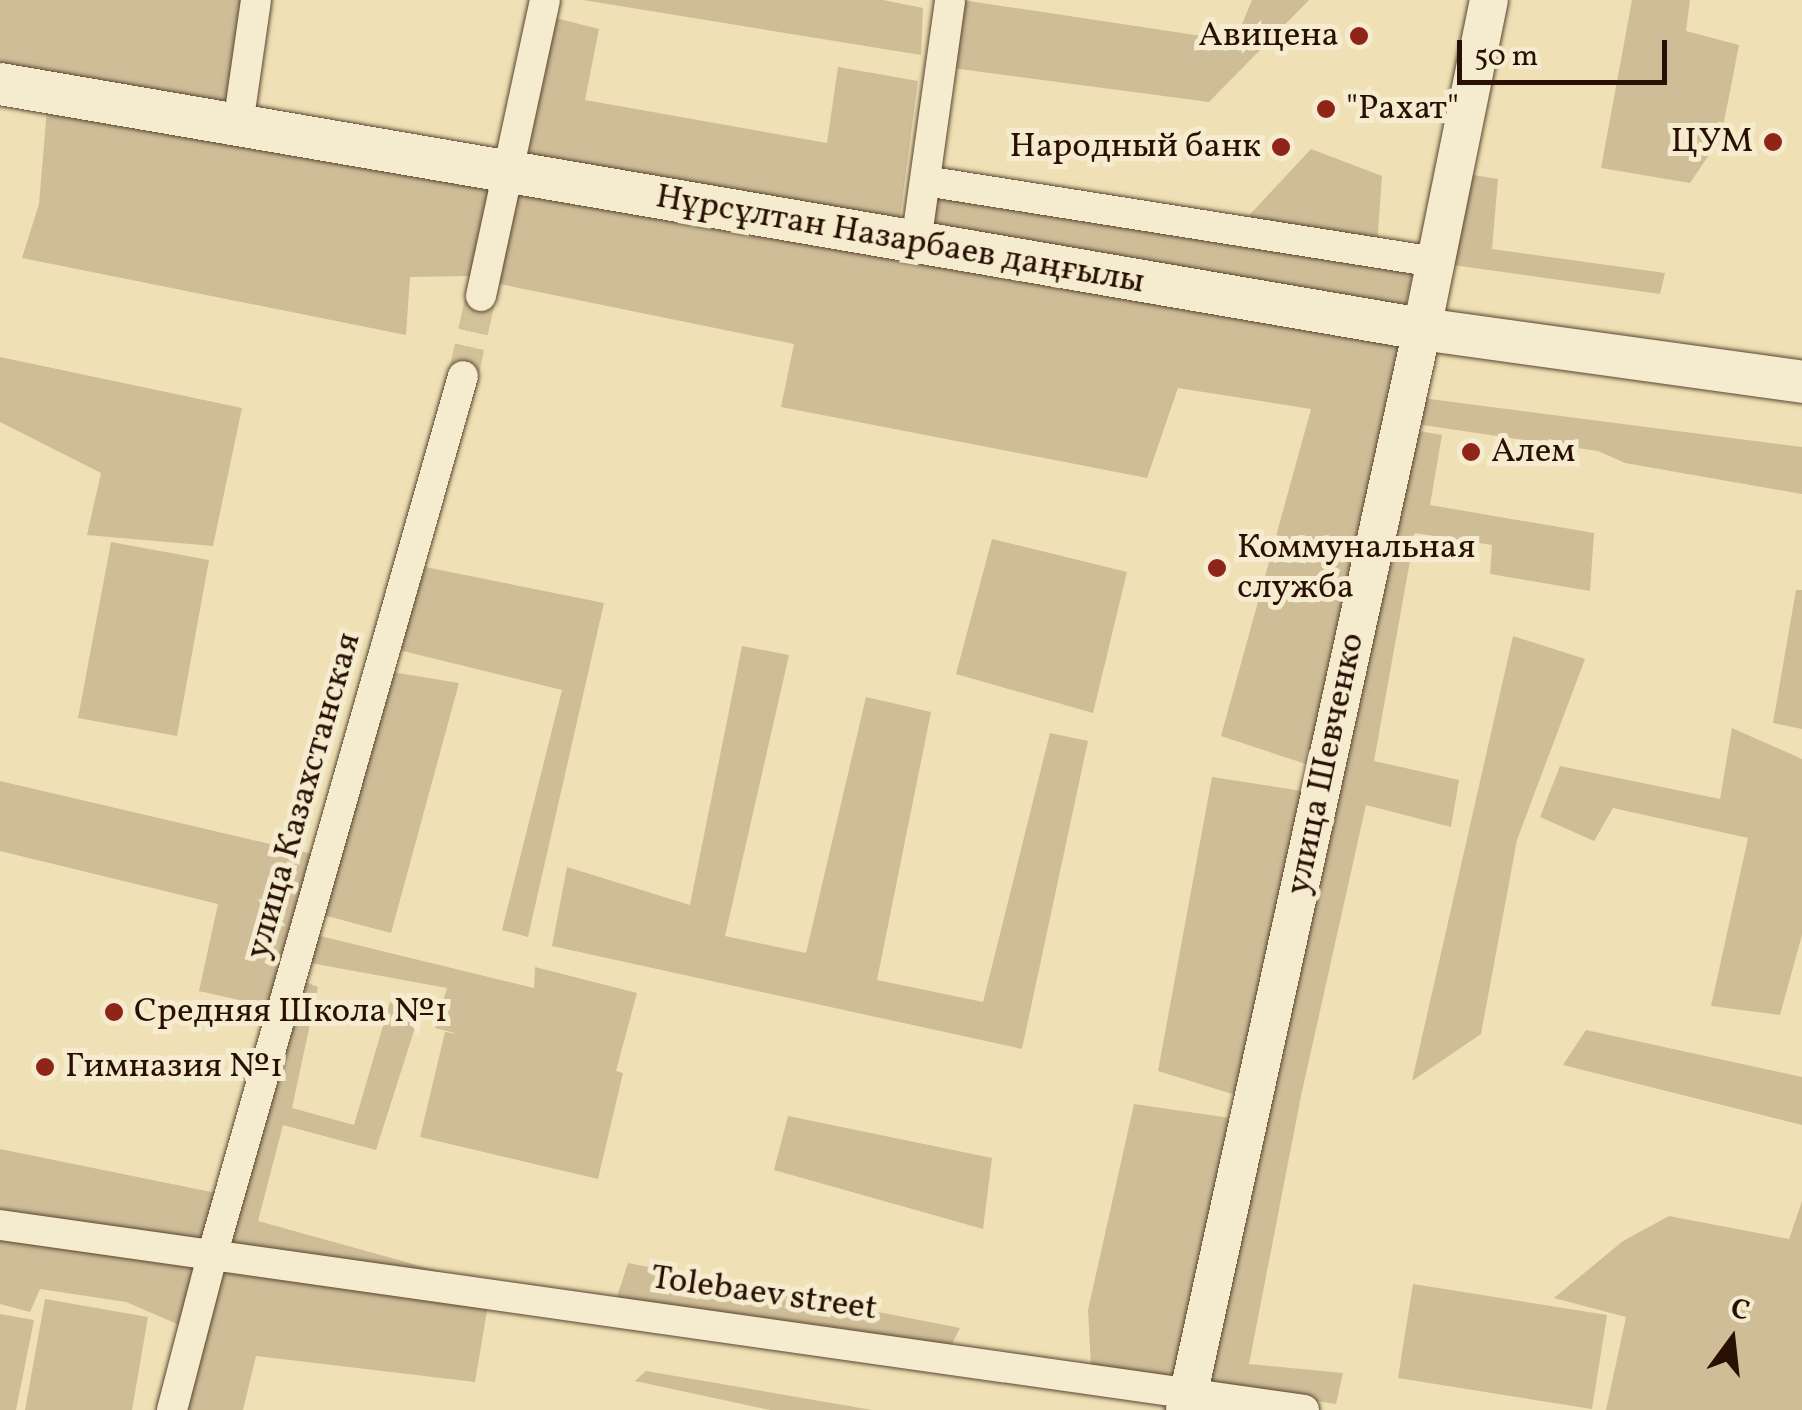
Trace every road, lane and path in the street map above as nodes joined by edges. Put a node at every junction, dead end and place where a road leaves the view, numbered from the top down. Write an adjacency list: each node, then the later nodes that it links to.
1 (256, 0): 6 (street)
2 (545, 0): 7 (street)
3 (950, 0): 8 (street)
4 (1489, 0): 10 (street, улица Шевченко)
5 (0, 84): 6 (main road, Нұрсұлтан Назарбаев даңғылы)
6 (238, 125): 7 (main road, Нұрсұлтан Назарбаев даңғылы)
7 (510, 172): 9 (main road, Нұрсұлтан Назарбаев даңғылы); 11 (street)
8 (925, 180): 9 (street); 10 (street)
9 (916, 243): 12 (main road, Нұрсұлтан Назарбаев даңғылы)
10 (1436, 262): 12 (street, улица Шевченко)
11 (481, 296)
12 (1422, 329): 14 (main road, Нұрсұлтан Назарбаев даңғылы); 17 (street, улица Шевченко)
13 (463, 376): 16 (street, улица Казахстанская)
14 (1802, 382)
15 (0, 1225): 16 (street, Tolebaev street)
16 (212, 1256): 17 (street, Tolebaev street); 18 (street, улица Казахстанская)
17 (1186, 1402): 19 (street, Tolebaev street)
18 (172, 1410)
19 (1304, 1410)

